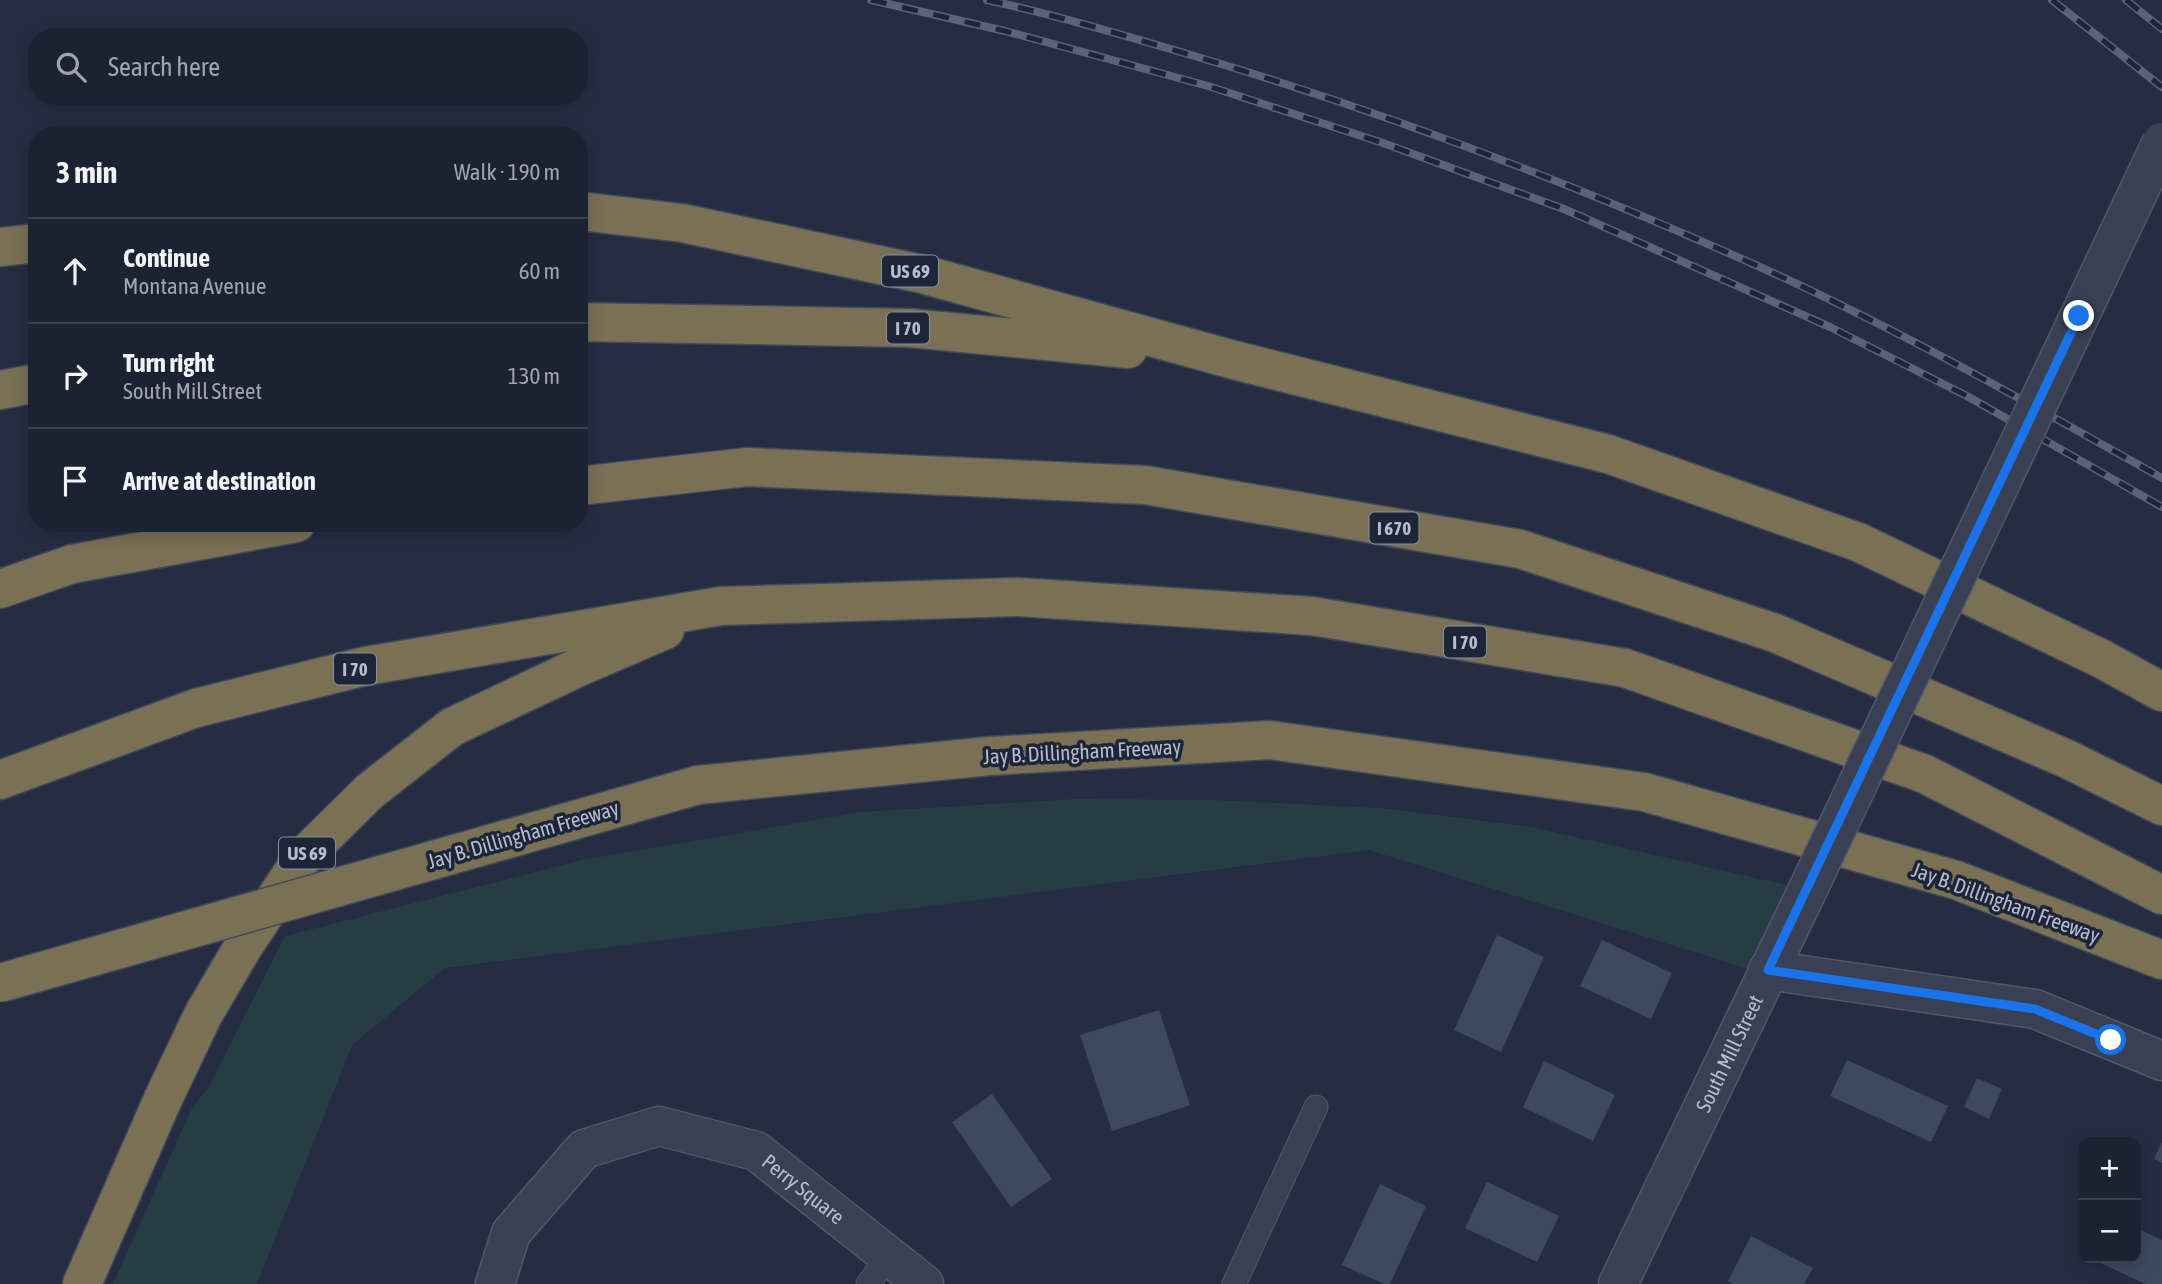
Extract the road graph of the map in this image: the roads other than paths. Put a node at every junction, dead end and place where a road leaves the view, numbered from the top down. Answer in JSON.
{"nodes":[{"id":1,"x":2162,"y":142,"type":"edge"},
{"id":2,"x":588,"y":212,"type":"edge"},
{"id":3,"x":28,"y":244,"type":"edge"},
{"id":4,"x":0,"y":247,"type":"edge"},
{"id":5,"x":588,"y":322,"type":"edge"},
{"id":6,"x":1234,"y":360,"type":"junction"},
{"id":7,"x":28,"y":385,"type":"edge"},
{"id":8,"x":0,"y":390,"type":"edge"},
{"id":9,"x":588,"y":485,"type":"edge"},
{"id":10,"x":247,"y":532,"type":"edge"},
{"id":11,"x":0,"y":589,"type":"edge"},
{"id":12,"x":721,"y":606,"type":"junction"},
{"id":13,"x":2162,"y":692,"type":"edge"},
{"id":14,"x":0,"y":780,"type":"edge"},
{"id":15,"x":2162,"y":806,"type":"edge"},
{"id":16,"x":2162,"y":895,"type":"edge"},
{"id":17,"x":2162,"y":960,"type":"edge"},
{"id":18,"x":1768,"y":970,"type":"junction"},
{"id":19,"x":0,"y":983,"type":"edge"},
{"id":20,"x":2162,"y":1061,"type":"edge"},
{"id":21,"x":1316,"y":1107,"type":"dead end"},
{"id":22,"x":878,"y":1270,"type":"edge"},
{"id":23,"x":82,"y":1284,"type":"edge"},
{"id":24,"x":495,"y":1284,"type":"edge"},
{"id":25,"x":924,"y":1284,"type":"edge"},
{"id":26,"x":1234,"y":1284,"type":"edge"},
{"id":27,"x":1618,"y":1284,"type":"edge"}],
"edges":[{"from":1,"to":18,"type":"street","name":"South Mill Street","bridge":true},
{"from":2,"to":6,"type":"highway","number":"US 69"},
{"from":3,"to":4,"type":"highway"},
{"from":5,"to":6,"type":"highway","number":"I 70"},
{"from":6,"to":13,"type":"highway","number":"I 70"},
{"from":7,"to":8,"type":"highway"},
{"from":9,"to":15,"type":"highway","number":"I 670"},
{"from":10,"to":11,"type":"highway"},
{"from":12,"to":14,"type":"highway","number":"I 70"},
{"from":12,"to":16,"type":"highway","number":"I 70"},
{"from":12,"to":23,"type":"highway","number":"US 69"},
{"from":17,"to":19,"type":"highway","name":"Jay B. Dillingham Freeway","bridge":true},
{"from":18,"to":20,"type":"street"},
{"from":18,"to":27,"type":"street","name":"South Mill Street"},
{"from":21,"to":26,"type":"lane"},
{"from":22,"to":24,"type":"street","name":"Perry Square"},
{"from":22,"to":25,"type":"street","name":"Perry Square"}]}
